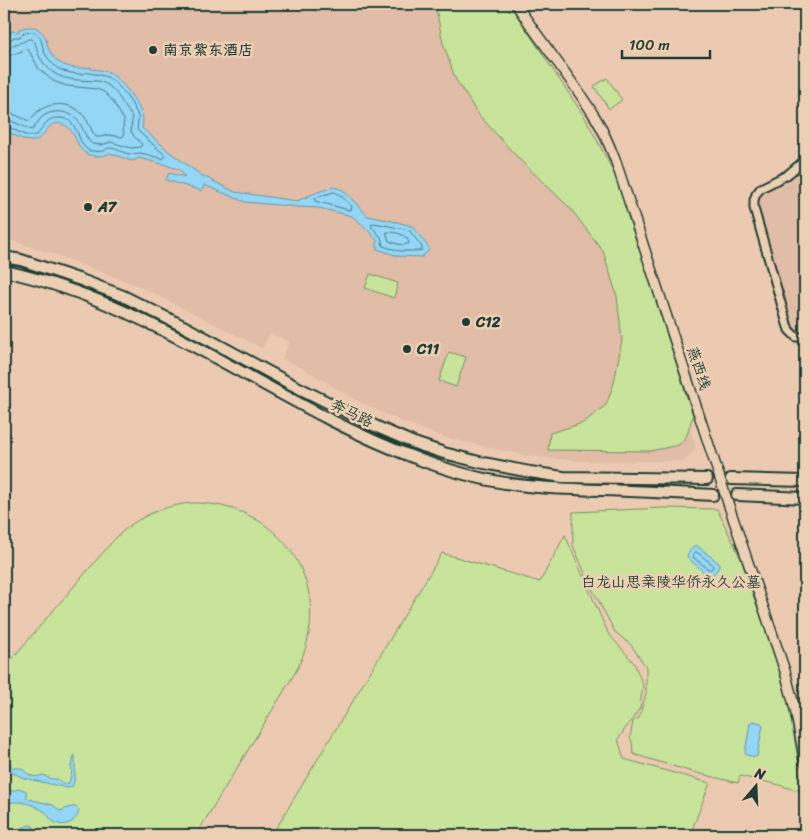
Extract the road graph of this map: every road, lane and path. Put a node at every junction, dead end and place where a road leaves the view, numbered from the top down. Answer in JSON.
{"nodes":[{"id":1,"x":516,"y":4,"type":"edge"},
{"id":2,"x":805,"y":160,"type":"edge"},
{"id":3,"x":4,"y":257,"type":"edge"},
{"id":4,"x":4,"y":271,"type":"edge"},
{"id":5,"x":805,"y":338,"type":"edge"},
{"id":6,"x":731,"y":478,"type":"dead end"},
{"id":7,"x":707,"y":479,"type":"dead end"},
{"id":8,"x":805,"y":481,"type":"edge"},
{"id":9,"x":713,"y":495,"type":"dead end"},
{"id":10,"x":737,"y":496,"type":"dead end"},
{"id":11,"x":805,"y":498,"type":"edge"},
{"id":12,"x":805,"y":762,"type":"edge"}],
"edges":[{"from":1,"to":12,"type":"main road","name":"燕西线"},
{"from":2,"to":5,"type":"street"},
{"from":3,"to":7,"type":"main road","name":"奔马路"},
{"from":4,"to":9,"type":"main road","name":"奔马路"},
{"from":6,"to":8,"type":"main road"},
{"from":10,"to":11,"type":"main road"}]}
